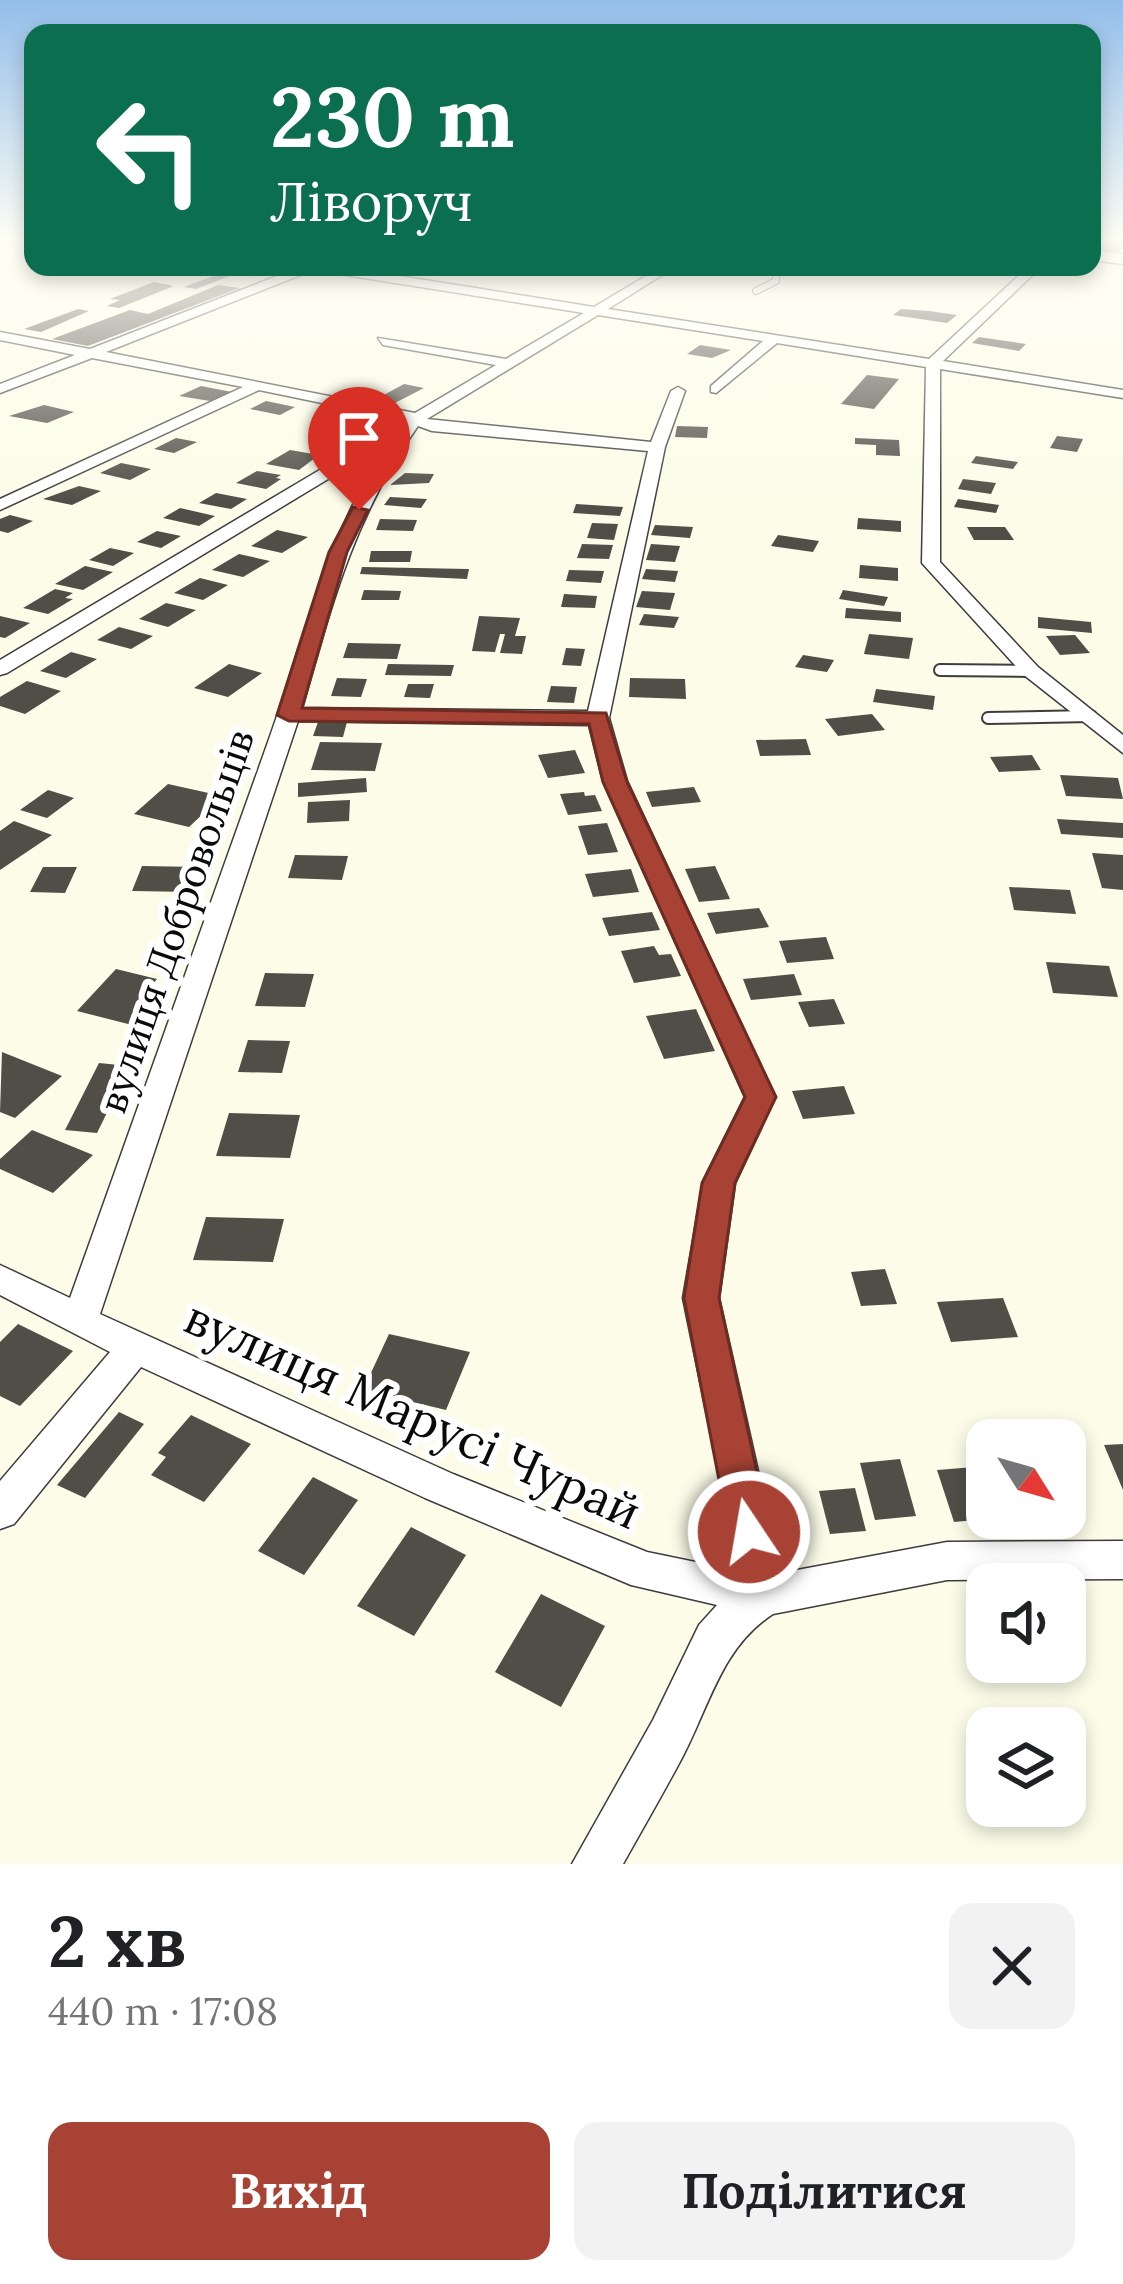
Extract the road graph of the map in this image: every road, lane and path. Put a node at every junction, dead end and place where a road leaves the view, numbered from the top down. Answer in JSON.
{"nodes":[{"id":1,"x":160,"y":327,"type":"edge"},
{"id":2,"x":571,"y":327,"type":"edge"},
{"id":3,"x":702,"y":327,"type":"edge"},
{"id":4,"x":971,"y":327,"type":"edge"},
{"id":5,"x":0,"y":337,"type":"edge"},
{"id":6,"x":775,"y":338,"type":"junction"},
{"id":7,"x":383,"y":341,"type":"dead end"},
{"id":8,"x":92,"y":354,"type":"junction"},
{"id":9,"x":933,"y":363,"type":"junction"},
{"id":10,"x":512,"y":364,"type":"junction"},
{"id":11,"x":256,"y":386,"type":"junction"},
{"id":12,"x":0,"y":389,"type":"edge"},
{"id":13,"x":716,"y":389,"type":"dead end"},
{"id":14,"x":678,"y":391,"type":"dead end"},
{"id":15,"x":1123,"y":394,"type":"edge"},
{"id":16,"x":414,"y":420,"type":"junction"},
{"id":17,"x":657,"y":447,"type":"junction"},
{"id":18,"x":0,"y":506,"type":"edge"},
{"id":19,"x":0,"y":669,"type":"edge"},
{"id":20,"x":940,"y":670,"type":"dead end"},
{"id":21,"x":1031,"y":671,"type":"junction"},
{"id":22,"x":289,"y":715,"type":"junction"},
{"id":23,"x":1090,"y":716,"type":"junction"},
{"id":24,"x":598,"y":718,"type":"junction"},
{"id":25,"x":988,"y":718,"type":"dead end"},
{"id":26,"x":1123,"y":746,"type":"edge"},
{"id":27,"x":0,"y":1279,"type":"edge"},
{"id":28,"x":80,"y":1321,"type":"junction"},
{"id":29,"x":135,"y":1348,"type":"junction"},
{"id":30,"x":0,"y":1511,"type":"edge"},
{"id":31,"x":1123,"y":1560,"type":"edge"},
{"id":32,"x":765,"y":1596,"type":"junction"},
{"id":33,"x":596,"y":1864,"type":"edge"}],
"edges":[{"from":1,"to":8,"type":"street"},
{"from":2,"to":10,"type":"street"},
{"from":3,"to":6,"type":"street"},
{"from":4,"to":9,"type":"street"},
{"from":5,"to":8,"type":"street"},
{"from":6,"to":9,"type":"street"},
{"from":6,"to":13,"type":"street"},
{"from":7,"to":10,"type":"street"},
{"from":8,"to":11,"type":"street"},
{"from":8,"to":12,"type":"street"},
{"from":9,"to":15,"type":"street"},
{"from":9,"to":21,"type":"street"},
{"from":10,"to":16,"type":"street"},
{"from":11,"to":16,"type":"street"},
{"from":11,"to":18,"type":"street"},
{"from":14,"to":17,"type":"street"},
{"from":16,"to":17,"type":"street"},
{"from":16,"to":19,"type":"street"},
{"from":16,"to":22,"type":"street","name":"вулиця Добровольців"},
{"from":17,"to":24,"type":"street"},
{"from":20,"to":21,"type":"lane"},
{"from":21,"to":23,"type":"street"},
{"from":22,"to":24,"type":"street"},
{"from":22,"to":28,"type":"street","name":"вулиця Добровольців"},
{"from":23,"to":25,"type":"lane"},
{"from":23,"to":26,"type":"street"},
{"from":24,"to":32,"type":"street"},
{"from":27,"to":28,"type":"street","name":"вулиця Марусі Чурай"},
{"from":28,"to":29,"type":"street","name":"вулиця Марусі Чурай"},
{"from":29,"to":30,"type":"street"},
{"from":29,"to":32,"type":"street","name":"вулиця Марусі Чурай"},
{"from":31,"to":32,"type":"street"},
{"from":32,"to":33,"type":"street"}]}
